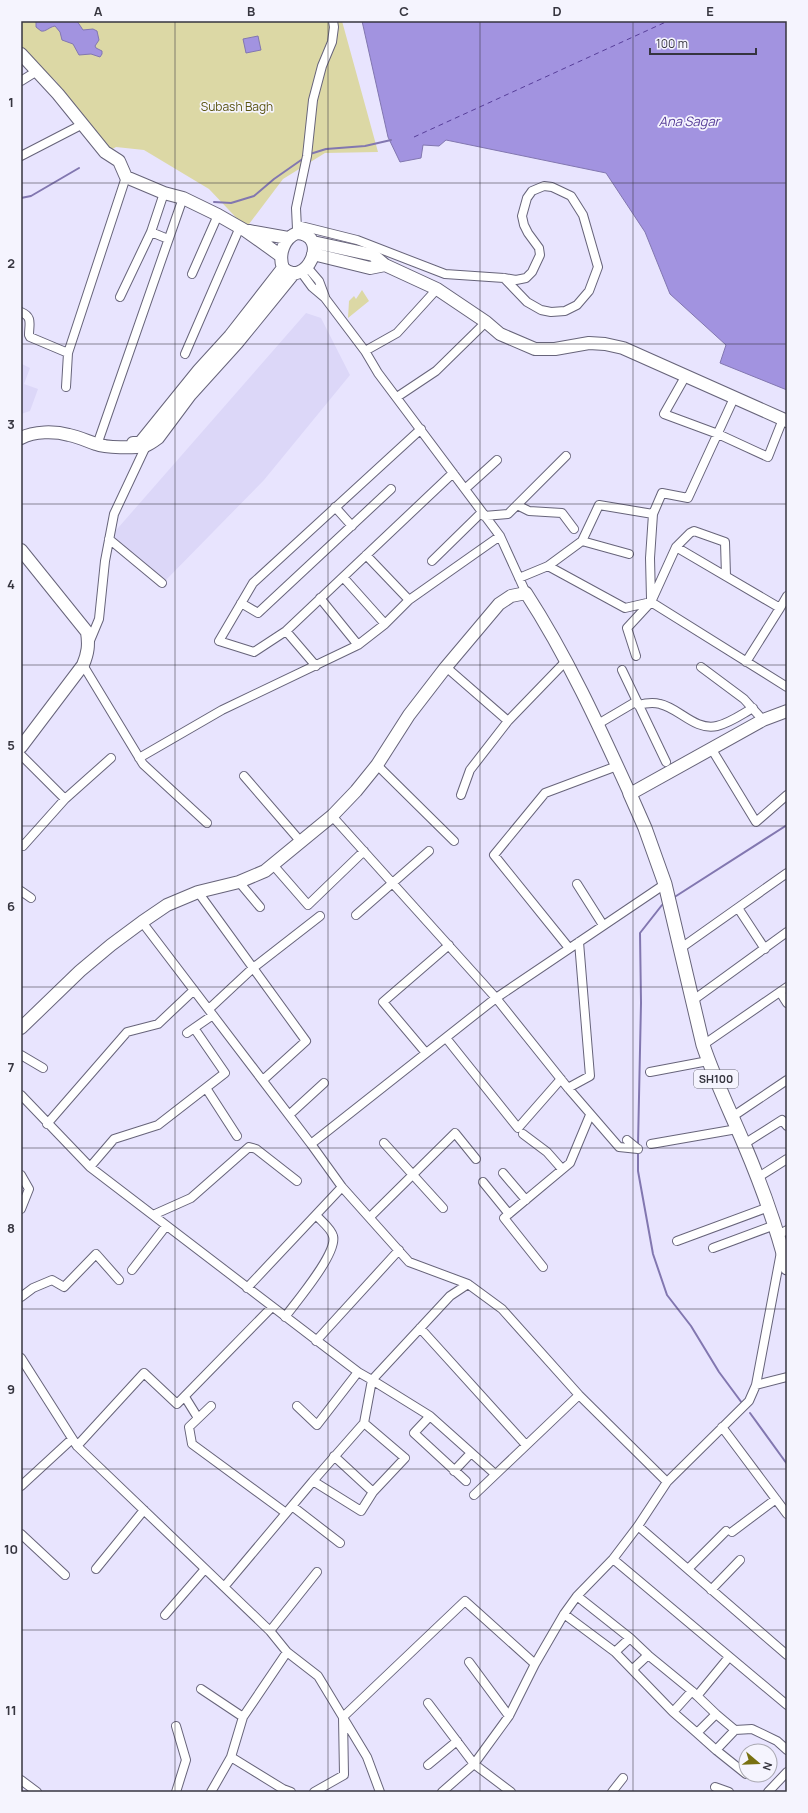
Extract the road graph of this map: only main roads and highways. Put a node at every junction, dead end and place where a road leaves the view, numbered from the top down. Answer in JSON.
{"nodes":[{"id":1,"x":630,"y":794,"type":"road end"},
{"id":2,"x":781,"y":1234,"type":"edge"},
{"id":3,"x":787,"y":1268,"type":"edge"}],
"edges":[{"from":1,"to":2,"type":"main road","number":"SH100"},
{"from":2,"to":3,"type":"main road","number":"SH100"}]}
